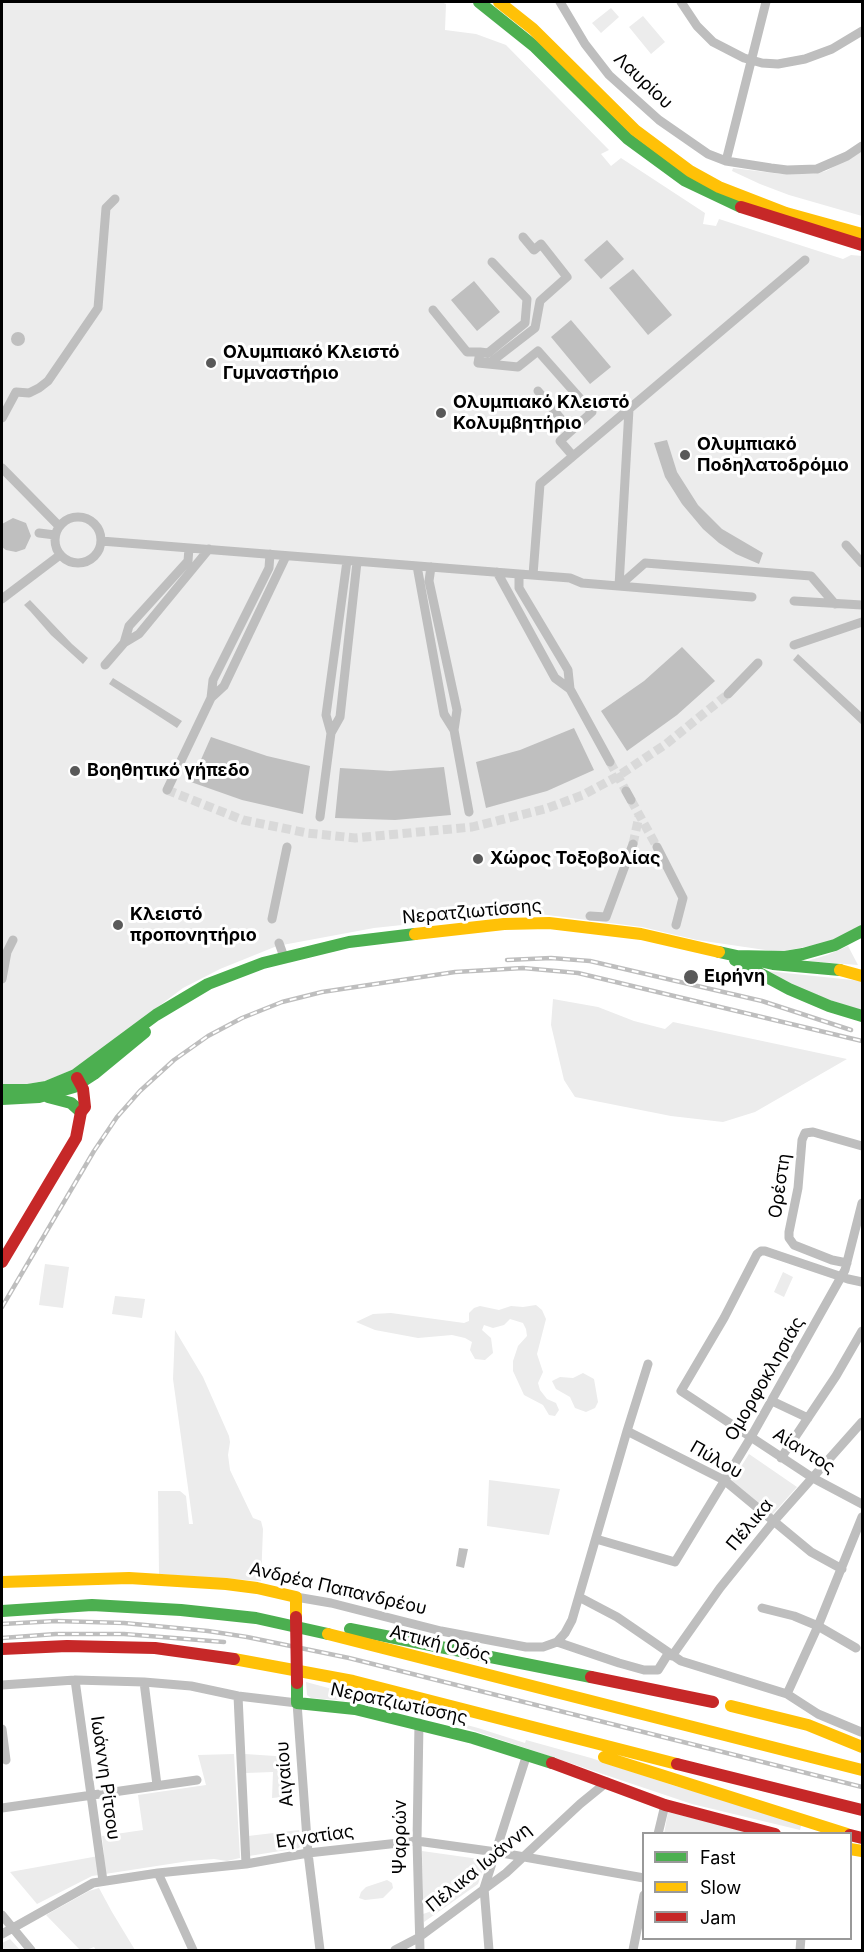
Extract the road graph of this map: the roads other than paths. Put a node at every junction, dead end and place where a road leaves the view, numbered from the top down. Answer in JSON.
{"nodes":[{"id":1,"x":479,"y":2,"type":"edge"},
{"id":2,"x":499,"y":2,"type":"edge"},
{"id":3,"x":560,"y":2,"type":"edge"},
{"id":4,"x":681,"y":2,"type":"edge"},
{"id":5,"x":766,"y":2,"type":"edge"},
{"id":6,"x":862,"y":31,"type":"edge"},
{"id":7,"x":751,"y":60,"type":"junction"},
{"id":8,"x":862,"y":146,"type":"edge"},
{"id":9,"x":726,"y":161,"type":"junction"},
{"id":10,"x":115,"y":199,"type":"dead end"},
{"id":11,"x":862,"y":234,"type":"edge"},
{"id":12,"x":523,"y":237,"type":"dead end"},
{"id":13,"x":862,"y":245,"type":"edge"},
{"id":14,"x":805,"y":260,"type":"dead end"},
{"id":15,"x":492,"y":262,"type":"dead end"},
{"id":16,"x":433,"y":310,"type":"dead end"},
{"id":17,"x":479,"y":357,"type":"junction"},
{"id":18,"x":538,"y":391,"type":"dead end"},
{"id":19,"x":628,"y":410,"type":"junction"},
{"id":20,"x":2,"y":418,"type":"edge"},
{"id":21,"x":571,"y":430,"type":"junction"},
{"id":22,"x":573,"y":456,"type":"junction"},
{"id":23,"x":2,"y":468,"type":"edge"},
{"id":24,"x":57,"y":531,"type":"junction"},
{"id":25,"x":39,"y":533,"type":"dead end"},
{"id":26,"x":101,"y":541,"type":"junction"},
{"id":27,"x":846,"y":545,"type":"dead end"},
{"id":28,"x":189,"y":548,"type":"junction"},
{"id":29,"x":208,"y":549,"type":"junction"},
{"id":30,"x":270,"y":554,"type":"junction"},
{"id":31,"x":60,"y":555,"type":"junction"},
{"id":32,"x":285,"y":556,"type":"junction"},
{"id":33,"x":352,"y":562,"type":"junction"},
{"id":34,"x":862,"y":563,"type":"edge"},
{"id":35,"x":417,"y":566,"type":"junction"},
{"id":36,"x":431,"y":567,"type":"junction"},
{"id":37,"x":497,"y":572,"type":"junction"},
{"id":38,"x":519,"y":574,"type":"junction"},
{"id":39,"x":533,"y":575,"type":"junction"},
{"id":40,"x":619,"y":586,"type":"junction"},
{"id":41,"x":752,"y":597,"type":"dead end"},
{"id":42,"x":2,"y":599,"type":"edge"},
{"id":43,"x":794,"y":601,"type":"dead end"},
{"id":44,"x":835,"y":604,"type":"junction"},
{"id":45,"x":862,"y":605,"type":"edge"},
{"id":46,"x":862,"y":622,"type":"edge"},
{"id":47,"x":124,"y":643,"type":"junction"},
{"id":48,"x":794,"y":645,"type":"dead end"},
{"id":49,"x":758,"y":663,"type":"dead end"},
{"id":50,"x":105,"y":665,"type":"dead end"},
{"id":51,"x":570,"y":690,"type":"junction"},
{"id":52,"x":728,"y":694,"type":"tunnel mouth"},
{"id":53,"x":211,"y":698,"type":"junction"},
{"id":54,"x":454,"y":730,"type":"junction"},
{"id":55,"x":610,"y":762,"type":"tunnel mouth"},
{"id":56,"x":167,"y":790,"type":"dead end"},
{"id":57,"x":469,"y":812,"type":"dead end"},
{"id":58,"x":320,"y":817,"type":"dead end"},
{"id":59,"x":633,"y":844,"type":"tunnel mouth"},
{"id":60,"x":287,"y":847,"type":"dead end"},
{"id":61,"x":657,"y":847,"type":"tunnel mouth"},
{"id":62,"x":590,"y":916,"type":"dead end"},
{"id":63,"x":272,"y":919,"type":"dead end"},
{"id":64,"x":676,"y":925,"type":"dead end"},
{"id":65,"x":862,"y":931,"type":"edge"},
{"id":66,"x":13,"y":940,"type":"dead end"},
{"id":67,"x":279,"y":943,"type":"dead end"},
{"id":68,"x":730,"y":954,"type":"junction"},
{"id":69,"x":284,"y":957,"type":"junction"},
{"id":70,"x":840,"y":970,"type":"junction"},
{"id":71,"x":862,"y":970,"type":"edge"},
{"id":72,"x":862,"y":976,"type":"edge"},
{"id":73,"x":2,"y":979,"type":"edge"},
{"id":74,"x":862,"y":1016,"type":"edge"},
{"id":75,"x":77,"y":1082,"type":"junction"},
{"id":76,"x":2,"y":1090,"type":"edge"},
{"id":77,"x":39,"y":1097,"type":"junction"},
{"id":78,"x":2,"y":1099,"type":"edge"},
{"id":79,"x":71,"y":1103,"type":"junction"},
{"id":80,"x":81,"y":1112,"type":"junction"},
{"id":81,"x":862,"y":1146,"type":"edge"},
{"id":82,"x":862,"y":1203,"type":"edge"},
{"id":83,"x":2,"y":1262,"type":"edge"},
{"id":84,"x":847,"y":1263,"type":"junction"},
{"id":85,"x":840,"y":1277,"type":"junction"},
{"id":86,"x":862,"y":1282,"type":"edge"},
{"id":87,"x":862,"y":1331,"type":"edge"},
{"id":88,"x":648,"y":1364,"type":"dead end"},
{"id":89,"x":772,"y":1401,"type":"junction"},
{"id":90,"x":808,"y":1418,"type":"junction"},
{"id":91,"x":862,"y":1422,"type":"edge"},
{"id":92,"x":627,"y":1431,"type":"junction"},
{"id":93,"x":752,"y":1437,"type":"junction"},
{"id":94,"x":781,"y":1458,"type":"junction"},
{"id":95,"x":813,"y":1478,"type":"junction"},
{"id":96,"x":724,"y":1480,"type":"junction"},
{"id":97,"x":862,"y":1504,"type":"edge"},
{"id":98,"x":862,"y":1517,"type":"edge"},
{"id":99,"x":774,"y":1521,"type":"junction"},
{"id":100,"x":596,"y":1539,"type":"junction"},
{"id":101,"x":842,"y":1569,"type":"junction"},
{"id":102,"x":2,"y":1582,"type":"edge"},
{"id":103,"x":296,"y":1596,"type":"junction"},
{"id":104,"x":579,"y":1597,"type":"junction"},
{"id":105,"x":762,"y":1608,"type":"dead end"},
{"id":106,"x":2,"y":1611,"type":"edge"},
{"id":107,"x":296,"y":1622,"type":"junction"},
{"id":108,"x":818,"y":1626,"type":"junction"},
{"id":109,"x":557,"y":1642,"type":"junction"},
{"id":110,"x":856,"y":1648,"type":"dead end"},
{"id":111,"x":2,"y":1649,"type":"edge"},
{"id":112,"x":670,"y":1655,"type":"junction"},
{"id":113,"x":75,"y":1680,"type":"junction"},
{"id":114,"x":144,"y":1682,"type":"junction"},
{"id":115,"x":2,"y":1685,"type":"edge"},
{"id":116,"x":786,"y":1694,"type":"junction"},
{"id":117,"x":238,"y":1696,"type":"junction"},
{"id":118,"x":297,"y":1702,"type":"junction"},
{"id":119,"x":713,"y":1702,"type":"dead end"},
{"id":120,"x":731,"y":1706,"type":"dead end"},
{"id":121,"x":419,"y":1723,"type":"junction"},
{"id":122,"x":526,"y":1727,"type":"junction"},
{"id":123,"x":2,"y":1730,"type":"edge"},
{"id":124,"x":861,"y":1732,"type":"edge"},
{"id":125,"x":862,"y":1747,"type":"edge"},
{"id":126,"x":527,"y":1754,"type":"junction"},
{"id":127,"x":6,"y":1760,"type":"dead end"},
{"id":128,"x":862,"y":1770,"type":"edge"},
{"id":129,"x":197,"y":1780,"type":"dead end"},
{"id":130,"x":606,"y":1782,"type":"junction"},
{"id":131,"x":157,"y":1785,"type":"junction"},
{"id":132,"x":90,"y":1796,"type":"junction"},
{"id":133,"x":665,"y":1805,"type":"junction"},
{"id":134,"x":2,"y":1808,"type":"edge"},
{"id":135,"x":862,"y":1810,"type":"edge"},
{"id":136,"x":658,"y":1832,"type":"edge"},
{"id":137,"x":771,"y":1832,"type":"edge"},
{"id":138,"x":843,"y":1832,"type":"edge"},
{"id":139,"x":417,"y":1841,"type":"junction"},
{"id":140,"x":496,"y":1852,"type":"junction"},
{"id":141,"x":308,"y":1853,"type":"junction"},
{"id":142,"x":525,"y":1858,"type":"junction"},
{"id":143,"x":246,"y":1863,"type":"junction"},
{"id":144,"x":158,"y":1873,"type":"junction"},
{"id":145,"x":642,"y":1878,"type":"edge"},
{"id":146,"x":103,"y":1881,"type":"junction"},
{"id":147,"x":484,"y":1888,"type":"junction"},
{"id":148,"x":642,"y":1901,"type":"edge"},
{"id":149,"x":2,"y":1915,"type":"edge"},
{"id":150,"x":12,"y":1928,"type":"junction"},
{"id":151,"x":2,"y":1934,"type":"edge"},
{"id":152,"x":418,"y":1938,"type":"junction"},
{"id":153,"x":31,"y":1950,"type":"edge"},
{"id":154,"x":193,"y":1950,"type":"edge"},
{"id":155,"x":320,"y":1950,"type":"edge"},
{"id":156,"x":395,"y":1950,"type":"edge"},
{"id":157,"x":420,"y":1950,"type":"edge"},
{"id":158,"x":489,"y":1950,"type":"edge"},
{"id":159,"x":633,"y":1950,"type":"edge"}],
"edges":[{"from":1,"to":13,"type":"main road"},
{"from":2,"to":11,"type":"main road"},
{"from":3,"to":9,"type":"street","name":"Λαυρίου"},
{"from":4,"to":7,"type":"street"},
{"from":5,"to":7,"type":"street"},
{"from":6,"to":7,"type":"street"},
{"from":7,"to":9,"type":"street"},
{"from":8,"to":9,"type":"street","name":"Λαυρίου"},
{"from":10,"to":20,"type":"street"},
{"from":12,"to":17,"type":"street"},
{"from":14,"to":19,"type":"street"},
{"from":15,"to":17,"type":"street"},
{"from":16,"to":17,"type":"street"},
{"from":17,"to":21,"type":"street"},
{"from":18,"to":21,"type":"street"},
{"from":19,"to":22,"type":"street"},
{"from":19,"to":40,"type":"street"},
{"from":21,"to":22,"type":"street"},
{"from":22,"to":39,"type":"street"},
{"from":23,"to":24,"type":"street"},
{"from":24,"to":25,"type":"street"},
{"from":24,"to":26,"type":"street"},
{"from":24,"to":31,"type":"street"},
{"from":26,"to":28,"type":"street"},
{"from":26,"to":31,"type":"street"},
{"from":27,"to":34,"type":"street"},
{"from":28,"to":29,"type":"street"},
{"from":28,"to":47,"type":"street"},
{"from":29,"to":30,"type":"street"},
{"from":29,"to":47,"type":"street"},
{"from":30,"to":32,"type":"street"},
{"from":30,"to":53,"type":"street"},
{"from":31,"to":42,"type":"street"},
{"from":32,"to":33,"type":"street"},
{"from":32,"to":53,"type":"street"},
{"from":33,"to":35,"type":"street"},
{"from":33,"to":58,"type":"street"},
{"from":35,"to":36,"type":"street"},
{"from":35,"to":54,"type":"street"},
{"from":36,"to":37,"type":"street"},
{"from":36,"to":54,"type":"street"},
{"from":37,"to":38,"type":"street"},
{"from":37,"to":51,"type":"street"},
{"from":38,"to":39,"type":"street"},
{"from":38,"to":51,"type":"street"},
{"from":39,"to":40,"type":"street"},
{"from":40,"to":41,"type":"street"},
{"from":40,"to":44,"type":"street"},
{"from":43,"to":44,"type":"street"},
{"from":44,"to":45,"type":"street"},
{"from":46,"to":48,"type":"street"},
{"from":47,"to":50,"type":"street"},
{"from":49,"to":52,"type":"street"},
{"from":51,"to":55,"type":"street"},
{"from":53,"to":56,"type":"street"},
{"from":54,"to":57,"type":"street"},
{"from":59,"to":62,"type":"street"},
{"from":60,"to":63,"type":"street"},
{"from":61,"to":64,"type":"street"},
{"from":65,"to":68,"type":"main road"},
{"from":66,"to":73,"type":"street"},
{"from":67,"to":69,"type":"street"},
{"from":68,"to":69,"type":"main road","name":"Νερατζιωτίσσης"},
{"from":68,"to":70,"type":"main road","name":"Νερατζιωτίσσης"},
{"from":68,"to":74,"type":"main road","name":"Νερατζιωτίσσης"},
{"from":69,"to":75,"type":"main road","name":"Νερατζιωτίσσης"},
{"from":70,"to":71,"type":"main road"},
{"from":70,"to":72,"type":"main road"},
{"from":75,"to":76,"type":"main road"},
{"from":75,"to":77,"type":"main road","name":"Νερατζιωτίσσης"},
{"from":75,"to":79,"type":"main road"},
{"from":75,"to":80,"type":"main road"},
{"from":77,"to":78,"type":"main road","name":"Νερατζιωτίσσης"},
{"from":77,"to":79,"type":"main road"},
{"from":79,"to":80,"type":"main road"},
{"from":80,"to":83,"type":"main road"},
{"from":81,"to":84,"type":"street","name":"Ορέστη"},
{"from":82,"to":84,"type":"street","name":"Ομορφοκλησιάς"},
{"from":84,"to":85,"type":"street","name":"Ομορφοκλησιάς"},
{"from":85,"to":86,"type":"street"},
{"from":85,"to":89,"type":"street","name":"Ομορφοκλησιάς"},
{"from":85,"to":93,"type":"street","name":"Αίαντος"},
{"from":87,"to":90,"type":"street"},
{"from":88,"to":92,"type":"street"},
{"from":89,"to":90,"type":"street"},
{"from":89,"to":93,"type":"street","name":"Ομορφοκλησιάς"},
{"from":90,"to":94,"type":"street"},
{"from":91,"to":95,"type":"street","name":"Πέλικα"},
{"from":92,"to":96,"type":"street","name":"Πύλου"},
{"from":92,"to":100,"type":"street"},
{"from":93,"to":94,"type":"street","name":"Αίαντος"},
{"from":93,"to":96,"type":"street","name":"Ομορφοκλησιάς"},
{"from":94,"to":95,"type":"street","name":"Αίαντος"},
{"from":95,"to":97,"type":"street","name":"Αίαντος"},
{"from":95,"to":99,"type":"street","name":"Πέλικα"},
{"from":96,"to":99,"type":"street","name":"Πύλου"},
{"from":96,"to":100,"type":"street","name":"Ομορφοκλησιάς"},
{"from":98,"to":101,"type":"street"},
{"from":99,"to":101,"type":"street","name":"Πύλου"},
{"from":99,"to":112,"type":"street","name":"Πέλικα"},
{"from":100,"to":104,"type":"street"},
{"from":101,"to":108,"type":"street"},
{"from":102,"to":103,"type":"main road","name":"Ανδρέα Παπανδρέου"},
{"from":103,"to":107,"type":"main road"},
{"from":103,"to":109,"type":"street","name":"Ανδρέα Παπανδρέου"},
{"from":104,"to":109,"type":"street"},
{"from":104,"to":112,"type":"street"},
{"from":105,"to":108,"type":"street"},
{"from":106,"to":107,"type":"main road","name":"Αττική Οδός"},
{"from":107,"to":118,"type":"main road","bridge":true},
{"from":107,"to":119,"type":"main road"},
{"from":107,"to":128,"type":"main road","name":"Αττική Οδός"},
{"from":108,"to":110,"type":"street"},
{"from":108,"to":116,"type":"street"},
{"from":109,"to":112,"type":"street","name":"Πέλικα"},
{"from":111,"to":122,"type":"main road"},
{"from":112,"to":116,"type":"street"},
{"from":113,"to":114,"type":"street","name":"Νερατζιωτίσσης"},
{"from":113,"to":115,"type":"street","name":"Νερατζιωτίσσης"},
{"from":113,"to":132,"type":"street","name":"Ιωάννη Ρίτσου"},
{"from":114,"to":117,"type":"street","name":"Νερατζιωτίσσης"},
{"from":114,"to":131,"type":"street"},
{"from":116,"to":124,"type":"street"},
{"from":117,"to":118,"type":"street","name":"Νερατζιωτίσσης"},
{"from":117,"to":143,"type":"street"},
{"from":118,"to":121,"type":"main road","name":"Νερατζιωτίσσης"},
{"from":118,"to":141,"type":"street","name":"Αιγαίου"},
{"from":120,"to":125,"type":"main road"},
{"from":121,"to":126,"type":"main road","name":"Νερατζιωτίσσης"},
{"from":121,"to":139,"type":"street","name":"Ψαρρών"},
{"from":122,"to":135,"type":"main road"},
{"from":122,"to":138,"type":"main road"},
{"from":123,"to":127,"type":"street"},
{"from":126,"to":130,"type":"main road","name":"Νερατζιωτίσσης"},
{"from":126,"to":140,"type":"street"},
{"from":129,"to":131,"type":"street"},
{"from":130,"to":133,"type":"main road","name":"Νερατζιωτίσσης"},
{"from":130,"to":142,"type":"street","name":"Πέλικα Ιωάννη"},
{"from":131,"to":132,"type":"street"},
{"from":132,"to":134,"type":"street"},
{"from":132,"to":146,"type":"street","name":"Ιωάννη Ρίτσου"},
{"from":133,"to":136,"type":"street"},
{"from":133,"to":137,"type":"main road","name":"Νερατζιωτίσσης"},
{"from":139,"to":140,"type":"street","name":"Εγνατίας"},
{"from":139,"to":141,"type":"street","name":"Εγνατίας"},
{"from":139,"to":152,"type":"street","name":"Ψαρρών"},
{"from":140,"to":142,"type":"street","name":"Εγνατίας"},
{"from":140,"to":147,"type":"street"},
{"from":141,"to":143,"type":"street","name":"Εγνατίας"},
{"from":141,"to":155,"type":"street","name":"Αιγαίου"},
{"from":142,"to":145,"type":"street","name":"Εγνατίας"},
{"from":142,"to":147,"type":"street","name":"Πέλικα Ιωάννη"},
{"from":143,"to":144,"type":"street","name":"Εγνατίας"},
{"from":144,"to":146,"type":"street","name":"Εγνατίας"},
{"from":144,"to":154,"type":"street"},
{"from":146,"to":150,"type":"street","name":"Εγνατίας"},
{"from":147,"to":152,"type":"street","name":"Πέλικα Ιωάννη"},
{"from":147,"to":158,"type":"street"},
{"from":148,"to":159,"type":"street"},
{"from":149,"to":150,"type":"street"},
{"from":150,"to":151,"type":"street","name":"Εγνατίας"},
{"from":150,"to":153,"type":"street"},
{"from":152,"to":156,"type":"street","name":"Πέλικα Ιωάννη"},
{"from":152,"to":157,"type":"street","name":"Ψαρρών"}]}
